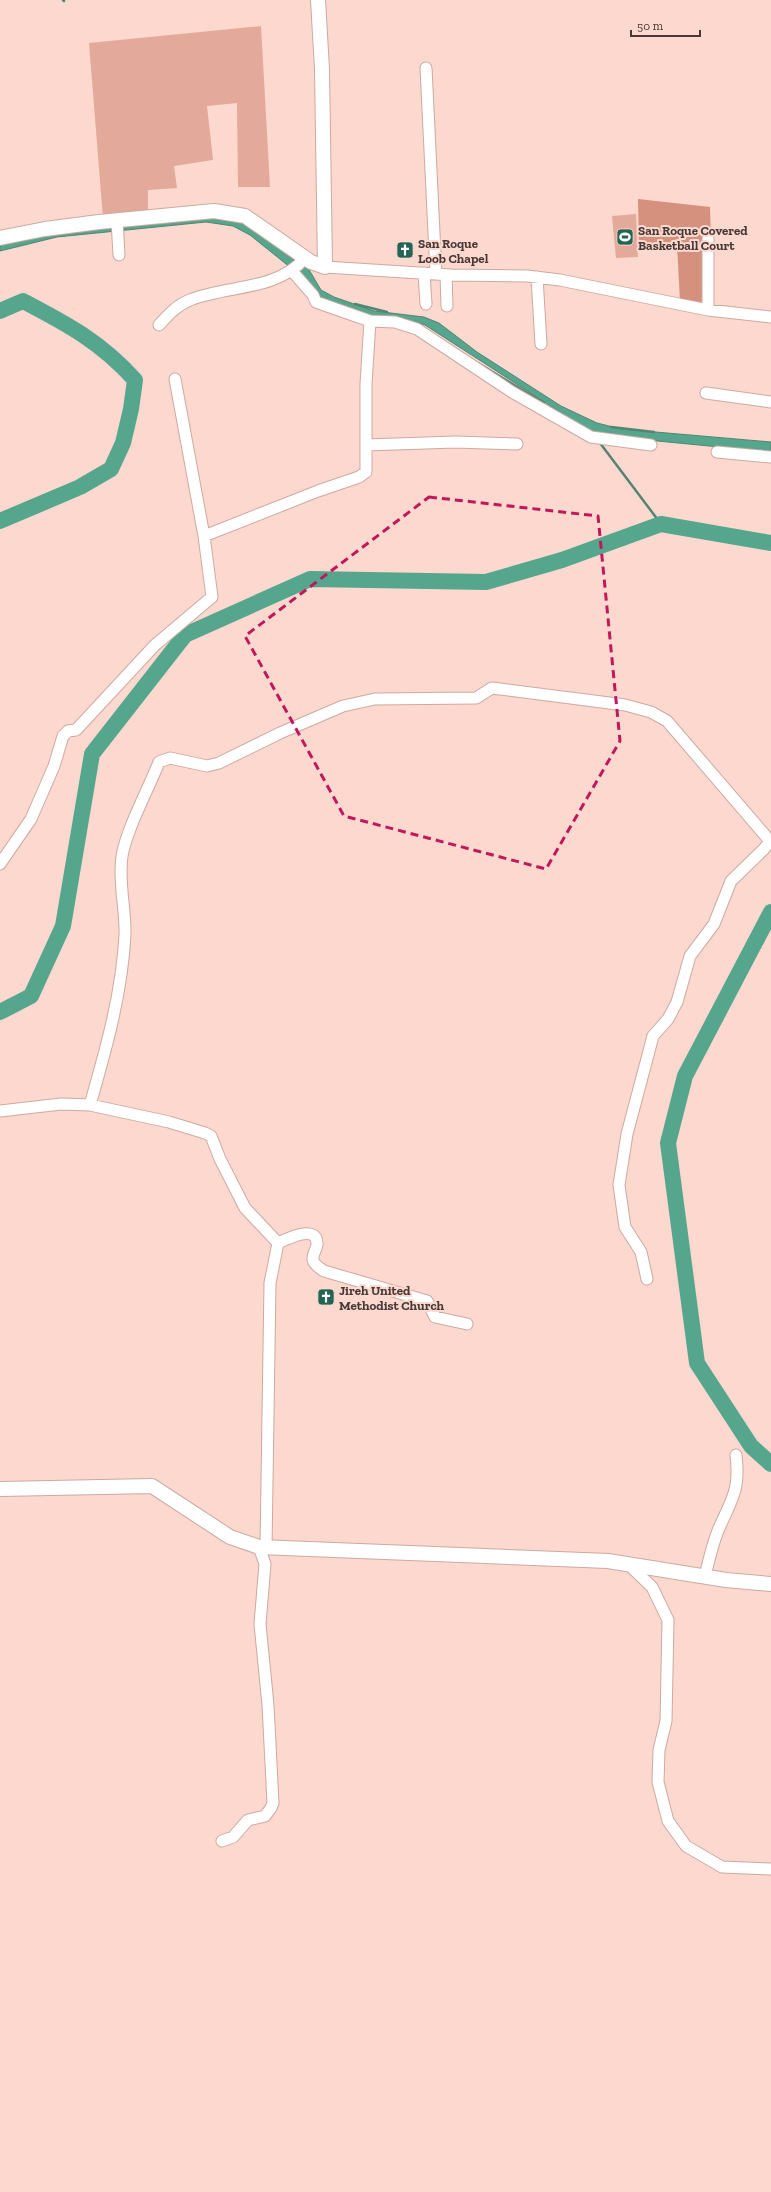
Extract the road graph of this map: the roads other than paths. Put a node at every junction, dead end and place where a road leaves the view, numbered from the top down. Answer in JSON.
{"nodes":[{"id":1,"x":318,"y":0,"type":"edge"},
{"id":2,"x":426,"y":68,"type":"dead end"},
{"id":3,"x":118,"y":225,"type":"junction"},
{"id":4,"x":0,"y":238,"type":"edge"},
{"id":5,"x":708,"y":239,"type":"dead end"},
{"id":6,"x":119,"y":255,"type":"dead end"},
{"id":7,"x":303,"y":260,"type":"junction"},
{"id":8,"x":325,"y":267,"type":"junction"},
{"id":9,"x":292,"y":271,"type":"junction"},
{"id":10,"x":424,"y":273,"type":"junction"},
{"id":11,"x":441,"y":274,"type":"junction"},
{"id":12,"x":537,"y":277,"type":"junction"},
{"id":13,"x":426,"y":304,"type":"dead end"},
{"id":14,"x":447,"y":306,"type":"dead end"},
{"id":15,"x":708,"y":310,"type":"junction"},
{"id":16,"x":771,"y":317,"type":"edge"},
{"id":17,"x":370,"y":321,"type":"junction"},
{"id":18,"x":159,"y":325,"type":"dead end"},
{"id":19,"x":541,"y":344,"type":"dead end"},
{"id":20,"x":175,"y":379,"type":"dead end"},
{"id":21,"x":706,"y":393,"type":"dead end"},
{"id":22,"x":771,"y":402,"type":"edge"},
{"id":23,"x":517,"y":444,"type":"dead end"},
{"id":24,"x":366,"y":445,"type":"junction"},
{"id":25,"x":652,"y":445,"type":"dead end"},
{"id":26,"x":717,"y":452,"type":"dead end"},
{"id":27,"x":771,"y":457,"type":"edge"},
{"id":28,"x":204,"y":536,"type":"junction"},
{"id":29,"x":0,"y":864,"type":"edge"},
{"id":30,"x":90,"y":1105,"type":"junction"},
{"id":31,"x":0,"y":1111,"type":"edge"},
{"id":32,"x":278,"y":1243,"type":"junction"},
{"id":33,"x":647,"y":1279,"type":"dead end"},
{"id":34,"x":467,"y":1324,"type":"dead end"},
{"id":35,"x":736,"y":1455,"type":"dead end"},
{"id":36,"x":0,"y":1490,"type":"edge"},
{"id":37,"x":263,"y":1547,"type":"junction"},
{"id":38,"x":628,"y":1564,"type":"junction"},
{"id":39,"x":705,"y":1576,"type":"junction"},
{"id":40,"x":771,"y":1584,"type":"edge"},
{"id":41,"x":222,"y":1841,"type":"dead end"},
{"id":42,"x":771,"y":1869,"type":"edge"}],
"edges":[{"from":1,"to":8,"type":"street"},
{"from":2,"to":11,"type":"street"},
{"from":3,"to":4,"type":"street"},
{"from":3,"to":6,"type":"street"},
{"from":3,"to":7,"type":"street"},
{"from":5,"to":15,"type":"street"},
{"from":7,"to":8,"type":"street"},
{"from":7,"to":9,"type":"street"},
{"from":8,"to":10,"type":"street"},
{"from":9,"to":17,"type":"street"},
{"from":9,"to":18,"type":"street"},
{"from":10,"to":11,"type":"street"},
{"from":10,"to":13,"type":"street"},
{"from":11,"to":12,"type":"street"},
{"from":11,"to":14,"type":"street"},
{"from":12,"to":15,"type":"street"},
{"from":12,"to":19,"type":"street"},
{"from":15,"to":16,"type":"street"},
{"from":17,"to":24,"type":"street"},
{"from":17,"to":25,"type":"street"},
{"from":20,"to":28,"type":"street"},
{"from":21,"to":22,"type":"street"},
{"from":23,"to":24,"type":"street"},
{"from":24,"to":28,"type":"street"},
{"from":26,"to":27,"type":"street"},
{"from":28,"to":29,"type":"street"},
{"from":30,"to":31,"type":"street"},
{"from":30,"to":32,"type":"street"},
{"from":30,"to":33,"type":"street"},
{"from":32,"to":34,"type":"street"},
{"from":32,"to":37,"type":"street"},
{"from":35,"to":39,"type":"street"},
{"from":36,"to":37,"type":"street"},
{"from":37,"to":38,"type":"street"},
{"from":37,"to":41,"type":"street"},
{"from":38,"to":39,"type":"street"},
{"from":38,"to":42,"type":"street"},
{"from":39,"to":40,"type":"street"}]}
